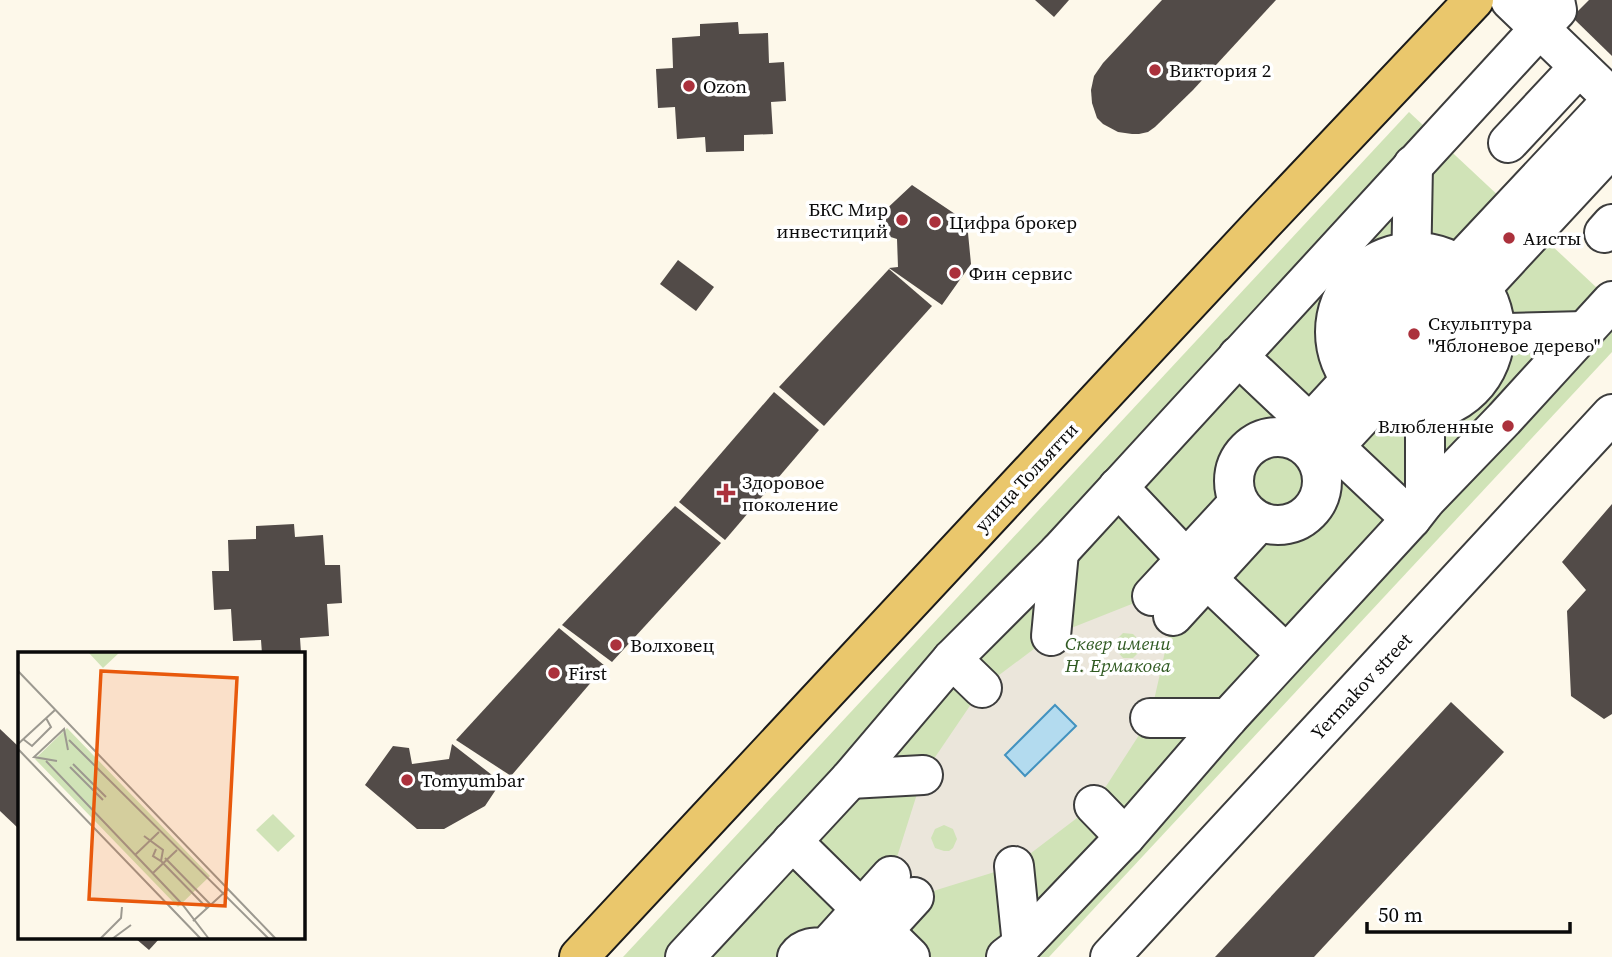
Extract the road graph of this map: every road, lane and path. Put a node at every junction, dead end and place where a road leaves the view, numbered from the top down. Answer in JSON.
{"nodes":[{"id":1,"x":1475,"y":0,"type":"edge"},
{"id":2,"x":1510,"y":0,"type":"edge"},
{"id":3,"x":1548,"y":14,"type":"edge"},
{"id":4,"x":1579,"y":67,"type":"junction"},
{"id":5,"x":1612,"y":99,"type":"edge"},
{"id":6,"x":1508,"y":144,"type":"dead end"},
{"id":7,"x":1612,"y":147,"type":"edge"},
{"id":8,"x":1413,"y":165,"type":"junction"},
{"id":9,"x":1612,"y":302,"type":"edge"},
{"id":10,"x":1413,"y":328,"type":"junction"},
{"id":11,"x":1585,"y":331,"type":"junction"},
{"id":12,"x":1250,"y":344,"type":"junction"},
{"id":13,"x":1612,"y":414,"type":"edge"},
{"id":14,"x":1504,"y":419,"type":"junction"},
{"id":15,"x":1315,"y":443,"type":"junction"},
{"id":16,"x":1118,"y":487,"type":"junction"},
{"id":17,"x":1418,"y":510,"type":"junction"},
{"id":18,"x":1248,"y":512,"type":"junction"},
{"id":19,"x":1059,"y":552,"type":"junction"},
{"id":20,"x":1197,"y":568,"type":"junction"},
{"id":21,"x":1162,"y":606,"type":"dead end"},
{"id":22,"x":1051,"y":636,"type":"dead end"},
{"id":23,"x":1286,"y":654,"type":"junction"},
{"id":24,"x":952,"y":659,"type":"junction"},
{"id":25,"x":982,"y":688,"type":"dead end"},
{"id":26,"x":1150,"y":718,"type":"dead end"},
{"id":27,"x":1228,"y":718,"type":"junction"},
{"id":28,"x":923,"y":775,"type":"dead end"},
{"id":29,"x":849,"y":779,"type":"junction"},
{"id":30,"x":1094,"y":805,"type":"dead end"},
{"id":31,"x":1125,"y":837,"type":"junction"},
{"id":32,"x":792,"y":841,"type":"junction"},
{"id":33,"x":1014,"y":866,"type":"dead end"},
{"id":34,"x":902,"y":887,"type":"dead end"},
{"id":35,"x":845,"y":943,"type":"edge"},
{"id":36,"x":1014,"y":951,"type":"edge"},
{"id":37,"x":689,"y":956,"type":"edge"},
{"id":38,"x":579,"y":957,"type":"edge"},
{"id":39,"x":910,"y":957,"type":"edge"},
{"id":40,"x":1110,"y":957,"type":"edge"}],
"edges":[{"from":1,"to":38,"type":"main road","name":"улица Тольятти"},
{"from":2,"to":3,"type":"street"},
{"from":3,"to":4,"type":"street"},
{"from":3,"to":8,"type":"street"},
{"from":4,"to":5,"type":"street"},
{"from":4,"to":6,"type":"street"},
{"from":5,"to":10,"type":"street"},
{"from":7,"to":10,"type":"street"},
{"from":8,"to":10,"type":"street"},
{"from":8,"to":10,"type":"street"},
{"from":9,"to":11,"type":"street"},
{"from":10,"to":11,"type":"street"},
{"from":10,"to":12,"type":"street"},
{"from":10,"to":12,"type":"street"},
{"from":10,"to":14,"type":"street"},
{"from":10,"to":15,"type":"street"},
{"from":10,"to":17,"type":"street"},
{"from":11,"to":14,"type":"street"},
{"from":12,"to":15,"type":"street"},
{"from":12,"to":16,"type":"street"},
{"from":13,"to":40,"type":"street","name":"Yermakov street"},
{"from":14,"to":17,"type":"street"},
{"from":15,"to":17,"type":"street"},
{"from":15,"to":18,"type":"street"},
{"from":15,"to":18,"type":"street"},
{"from":16,"to":19,"type":"street"},
{"from":16,"to":20,"type":"street"},
{"from":17,"to":23,"type":"street"},
{"from":18,"to":20,"type":"street"},
{"from":19,"to":22,"type":"street"},
{"from":19,"to":24,"type":"street"},
{"from":20,"to":21,"type":"street"},
{"from":20,"to":23,"type":"street"},
{"from":23,"to":27,"type":"street"},
{"from":24,"to":25,"type":"street"},
{"from":24,"to":29,"type":"street"},
{"from":26,"to":27,"type":"street"},
{"from":27,"to":31,"type":"street"},
{"from":28,"to":29,"type":"street"},
{"from":29,"to":32,"type":"street"},
{"from":30,"to":31,"type":"street"},
{"from":31,"to":36,"type":"street"},
{"from":32,"to":35,"type":"street"},
{"from":32,"to":37,"type":"street"},
{"from":33,"to":36,"type":"street"},
{"from":34,"to":35,"type":"street"},
{"from":35,"to":39,"type":"street"}]}
